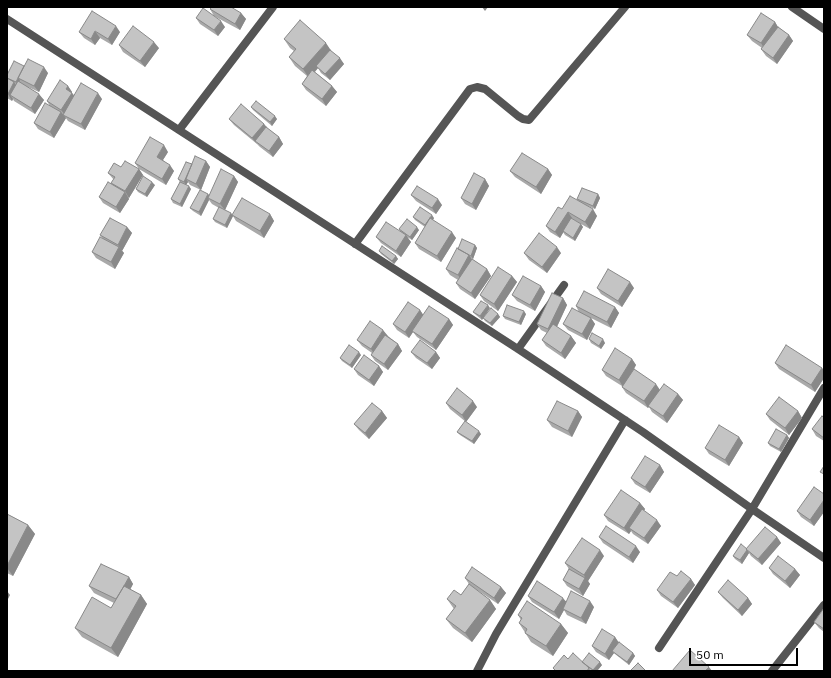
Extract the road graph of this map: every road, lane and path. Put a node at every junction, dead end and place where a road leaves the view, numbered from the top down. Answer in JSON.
{"nodes":[{"id":1,"x":273,"y":7,"type":"edge"},
{"id":2,"x":624,"y":7,"type":"edge"},
{"id":3,"x":792,"y":7,"type":"edge"},
{"id":4,"x":7,"y":19,"type":"edge"},
{"id":5,"x":824,"y":28,"type":"edge"},
{"id":6,"x":179,"y":130,"type":"junction"},
{"id":7,"x":355,"y":244,"type":"junction"},
{"id":8,"x":564,"y":285,"type":"dead end"},
{"id":9,"x":518,"y":349,"type":"junction"},
{"id":10,"x":824,"y":388,"type":"edge"},
{"id":11,"x":625,"y":420,"type":"junction"},
{"id":12,"x":752,"y":509,"type":"junction"},
{"id":13,"x":824,"y":558,"type":"edge"},
{"id":14,"x":824,"y":605,"type":"edge"},
{"id":15,"x":659,"y":648,"type":"dead end"},
{"id":16,"x":477,"y":671,"type":"edge"},
{"id":17,"x":772,"y":671,"type":"edge"}],
"edges":[{"from":1,"to":6,"type":"street"},
{"from":2,"to":7,"type":"street"},
{"from":3,"to":5,"type":"street"},
{"from":4,"to":6,"type":"street"},
{"from":6,"to":7,"type":"street"},
{"from":7,"to":9,"type":"street"},
{"from":8,"to":9,"type":"street"},
{"from":9,"to":11,"type":"street"},
{"from":10,"to":12,"type":"street"},
{"from":11,"to":12,"type":"street"},
{"from":11,"to":16,"type":"street"},
{"from":12,"to":13,"type":"street"},
{"from":12,"to":15,"type":"street"},
{"from":14,"to":17,"type":"street"}]}
